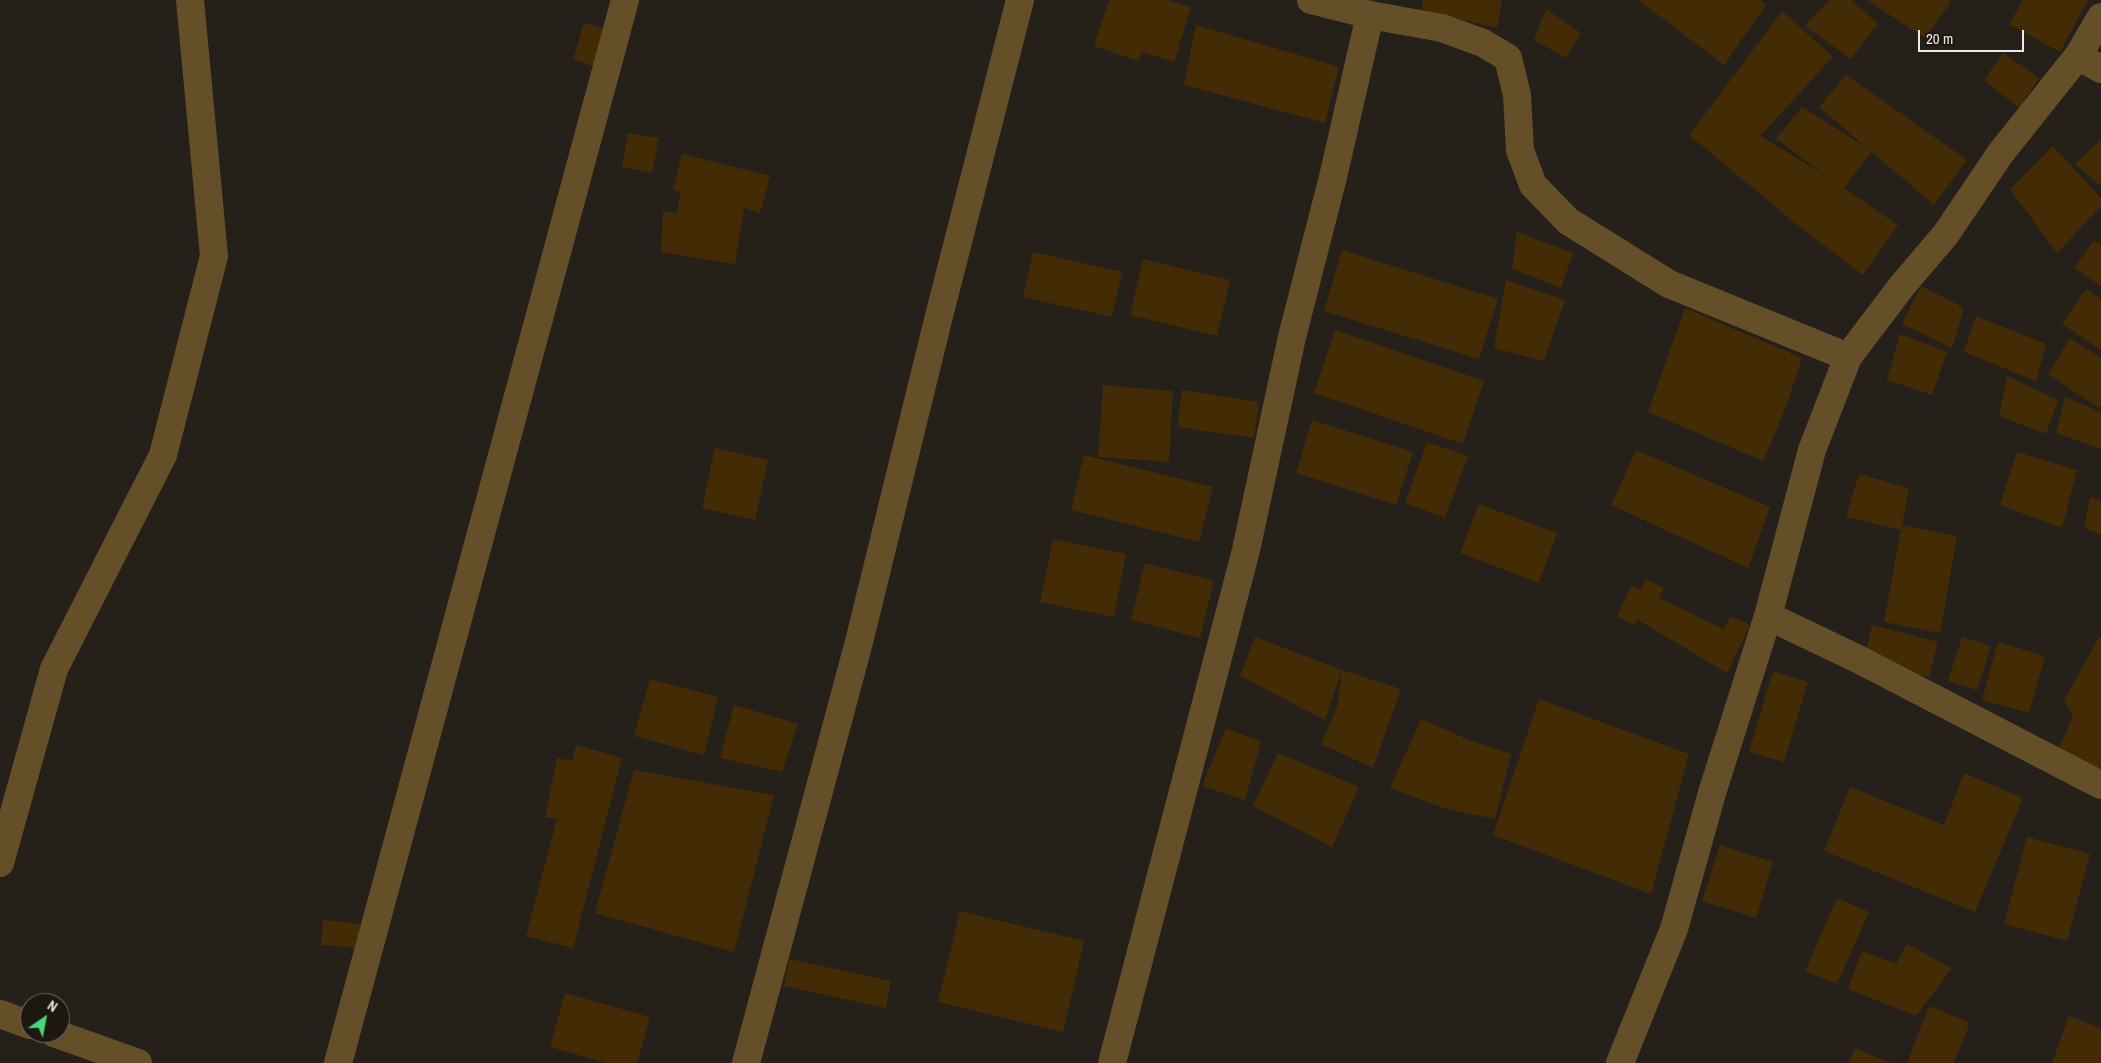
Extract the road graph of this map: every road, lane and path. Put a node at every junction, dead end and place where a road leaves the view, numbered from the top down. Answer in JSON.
{"nodes":[{"id":1,"x":190,"y":0,"type":"edge"},
{"id":2,"x":625,"y":0,"type":"edge"},
{"id":3,"x":1020,"y":0,"type":"edge"},
{"id":4,"x":1311,"y":0,"type":"edge"},
{"id":5,"x":1370,"y":15,"type":"junction"},
{"id":6,"x":2101,"y":18,"type":"edge"},
{"id":7,"x":2089,"y":63,"type":"edge"},
{"id":8,"x":1848,"y":357,"type":"junction"},
{"id":9,"x":1768,"y":616,"type":"junction"},
{"id":10,"x":2101,"y":785,"type":"edge"},
{"id":11,"x":0,"y":863,"type":"edge"},
{"id":12,"x":0,"y":1014,"type":"edge"},
{"id":13,"x":20,"y":1021,"type":"edge"},
{"id":14,"x":70,"y":1039,"type":"edge"},
{"id":15,"x":138,"y":1063,"type":"edge"},
{"id":16,"x":338,"y":1063,"type":"edge"},
{"id":17,"x":746,"y":1063,"type":"edge"},
{"id":18,"x":1112,"y":1063,"type":"edge"},
{"id":19,"x":1620,"y":1063,"type":"edge"}],
"edges":[{"from":1,"to":11,"type":"street"},
{"from":2,"to":16,"type":"street"},
{"from":3,"to":17,"type":"street"},
{"from":4,"to":5,"type":"street"},
{"from":5,"to":8,"type":"street"},
{"from":5,"to":18,"type":"street"},
{"from":6,"to":7,"type":"street"},
{"from":7,"to":8,"type":"street"},
{"from":8,"to":9,"type":"street"},
{"from":9,"to":10,"type":"street"},
{"from":9,"to":19,"type":"street"},
{"from":12,"to":13,"type":"street"},
{"from":14,"to":15,"type":"street"}]}
